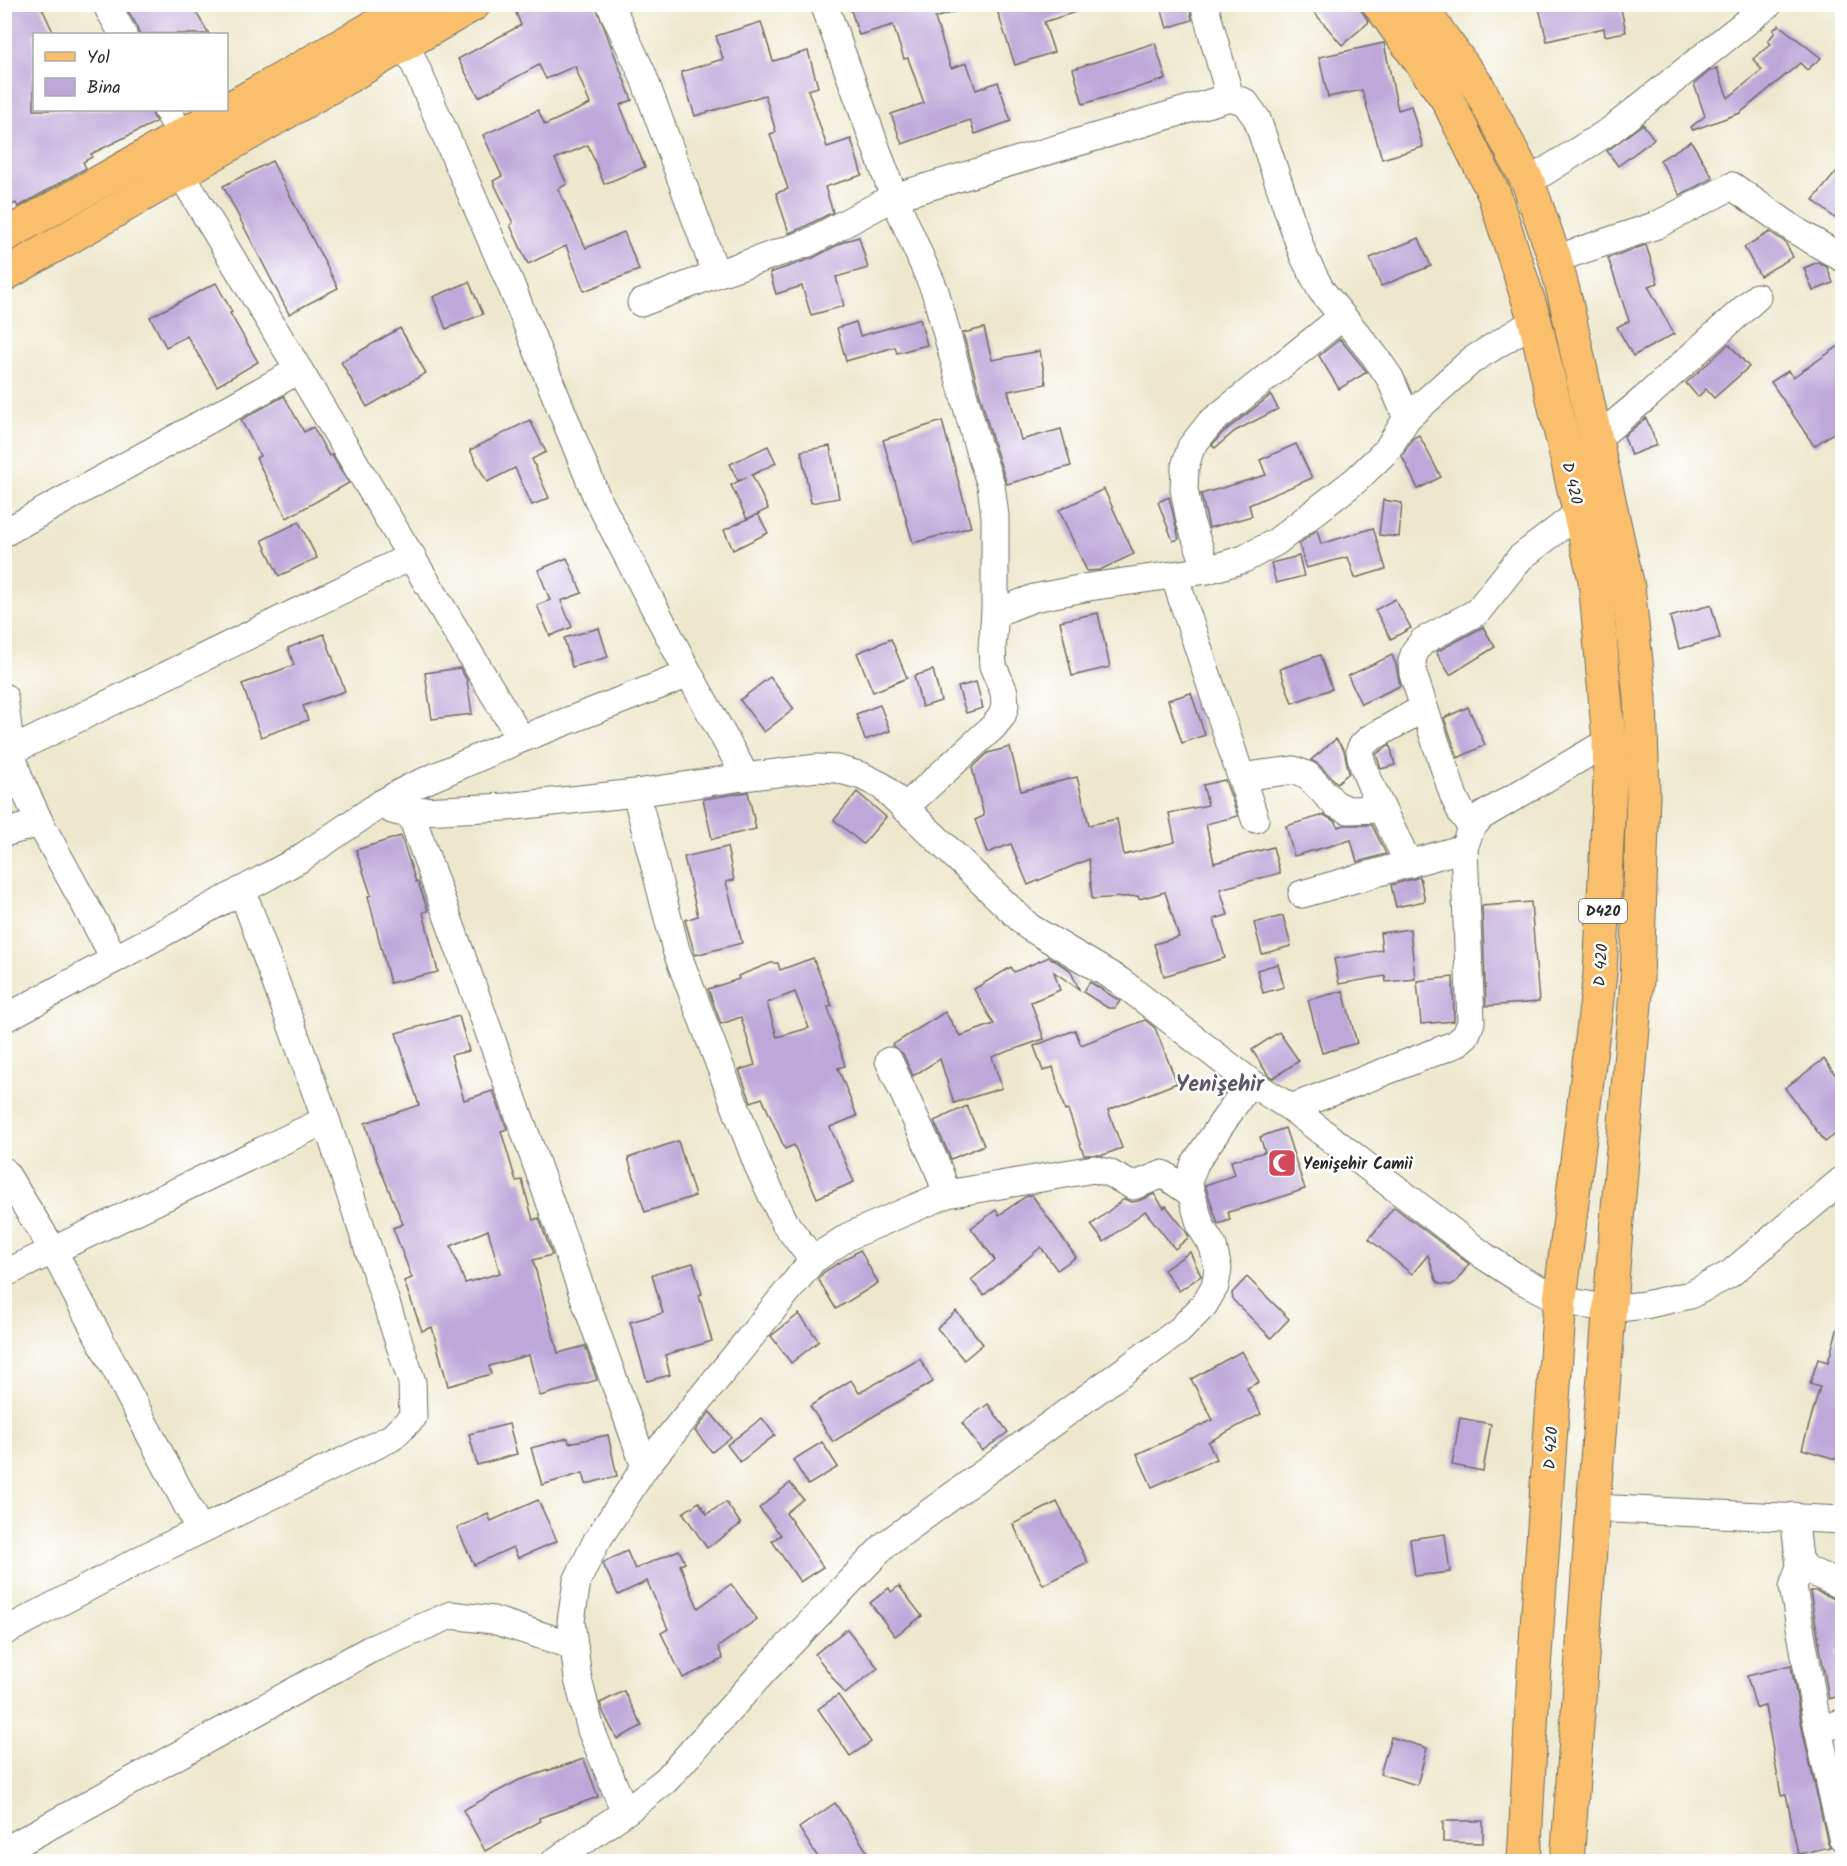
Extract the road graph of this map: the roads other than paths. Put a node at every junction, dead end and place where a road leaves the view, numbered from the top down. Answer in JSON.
{"nodes":[{"id":1,"x":106,"y":4,"type":"edge"},
{"id":2,"x":474,"y":4,"type":"edge"},
{"id":3,"x":610,"y":4,"type":"edge"},
{"id":4,"x":1204,"y":4,"type":"edge"},
{"id":5,"x":1379,"y":4,"type":"edge"},
{"id":6,"x":1418,"y":4,"type":"edge"},
{"id":7,"x":1769,"y":4,"type":"edge"},
{"id":8,"x":825,"y":5,"type":"edge"},
{"id":9,"x":400,"y":17,"type":"edge"},
{"id":10,"x":122,"y":33,"type":"edge"},
{"id":11,"x":1230,"y":97,"type":"junction"},
{"id":12,"x":228,"y":98,"type":"edge"},
{"id":13,"x":200,"y":111,"type":"edge"},
{"id":14,"x":174,"y":123,"type":"edge"},
{"id":15,"x":181,"y":174,"type":"junction"},
{"id":16,"x":1527,"y":182,"type":"junction"},
{"id":17,"x":894,"y":197,"type":"junction"},
{"id":18,"x":4,"y":236,"type":"edge"},
{"id":19,"x":1842,"y":258,"type":"edge"},
{"id":20,"x":1555,"y":259,"type":"junction"},
{"id":21,"x":4,"y":274,"type":"edge"},
{"id":22,"x":716,"y":274,"type":"junction"},
{"id":23,"x":1757,"y":297,"type":"dead end"},
{"id":24,"x":641,"y":303,"type":"dead end"},
{"id":25,"x":1342,"y":317,"type":"junction"},
{"id":26,"x":1535,"y":321,"type":"junction"},
{"id":27,"x":299,"y":370,"type":"junction"},
{"id":28,"x":1407,"y":418,"type":"junction"},
{"id":29,"x":1596,"y":439,"type":"junction"},
{"id":30,"x":1580,"y":512,"type":"junction"},
{"id":31,"x":4,"y":533,"type":"edge"},
{"id":32,"x":412,"y":556,"type":"junction"},
{"id":33,"x":1207,"y":570,"type":"junction"},
{"id":34,"x":1174,"y":575,"type":"junction"},
{"id":35,"x":995,"y":613,"type":"junction"},
{"id":36,"x":689,"y":674,"type":"junction"},
{"id":37,"x":4,"y":697,"type":"edge"},
{"id":38,"x":1424,"y":708,"type":"junction"},
{"id":39,"x":521,"y":739,"type":"junction"},
{"id":40,"x":1609,"y":741,"type":"junction"},
{"id":41,"x":11,"y":751,"type":"junction"},
{"id":42,"x":743,"y":777,"type":"junction"},
{"id":43,"x":1241,"y":777,"type":"junction"},
{"id":44,"x":636,"y":793,"type":"junction"},
{"id":45,"x":382,"y":802,"type":"junction"},
{"id":46,"x":904,"y":808,"type":"junction"},
{"id":47,"x":1382,"y":809,"type":"junction"},
{"id":48,"x":410,"y":812,"type":"junction"},
{"id":49,"x":1255,"y":819,"type":"dead end"},
{"id":50,"x":40,"y":823,"type":"junction"},
{"id":51,"x":4,"y":833,"type":"edge"},
{"id":52,"x":1468,"y":838,"type":"junction"},
{"id":53,"x":1409,"y":864,"type":"junction"},
{"id":54,"x":242,"y":891,"type":"junction"},
{"id":55,"x":1302,"y":894,"type":"dead end"},
{"id":56,"x":115,"y":959,"type":"junction"},
{"id":57,"x":4,"y":1019,"type":"edge"},
{"id":58,"x":889,"y":1061,"type":"dead end"},
{"id":59,"x":1250,"y":1082,"type":"junction"},
{"id":60,"x":1292,"y":1108,"type":"junction"},
{"id":61,"x":326,"y":1120,"type":"junction"},
{"id":62,"x":4,"y":1171,"type":"edge"},
{"id":63,"x":1842,"y":1179,"type":"edge"},
{"id":64,"x":1189,"y":1192,"type":"junction"},
{"id":65,"x":947,"y":1194,"type":"junction"},
{"id":66,"x":53,"y":1250,"type":"junction"},
{"id":67,"x":813,"y":1260,"type":"junction"},
{"id":68,"x":4,"y":1274,"type":"edge"},
{"id":69,"x":1560,"y":1300,"type":"junction"},
{"id":70,"x":1610,"y":1309,"type":"junction"},
{"id":71,"x":645,"y":1467,"type":"junction"},
{"id":72,"x":1593,"y":1508,"type":"junction"},
{"id":73,"x":1794,"y":1516,"type":"junction"},
{"id":74,"x":1842,"y":1520,"type":"edge"},
{"id":75,"x":200,"y":1530,"type":"junction"},
{"id":76,"x":1800,"y":1566,"type":"junction"},
{"id":77,"x":1842,"y":1586,"type":"edge"},
{"id":78,"x":8,"y":1623,"type":"edge"},
{"id":79,"x":574,"y":1646,"type":"junction"},
{"id":80,"x":1830,"y":1726,"type":"edge"},
{"id":81,"x":625,"y":1812,"type":"junction"},
{"id":82,"x":1842,"y":1837,"type":"edge"},
{"id":83,"x":4,"y":1851,"type":"edge"},
{"id":84,"x":554,"y":1862,"type":"edge"},
{"id":85,"x":1524,"y":1862,"type":"edge"},
{"id":86,"x":1567,"y":1862,"type":"edge"}],
"edges":[{"from":1,"to":10,"type":"street"},
{"from":2,"to":9,"type":"main road"},
{"from":3,"to":22,"type":"street"},
{"from":4,"to":11,"type":"street"},
{"from":5,"to":26,"type":"main road","name":"D 420","number":"D420"},
{"from":6,"to":16,"type":"main road","number":"D420"},
{"from":7,"to":16,"type":"street"},
{"from":8,"to":17,"type":"street"},
{"from":9,"to":12,"type":"main road"},
{"from":9,"to":15,"type":"main road"},
{"from":9,"to":36,"type":"street"},
{"from":11,"to":17,"type":"street"},
{"from":11,"to":25,"type":"street"},
{"from":13,"to":14,"type":"main road"},
{"from":14,"to":18,"type":"main road"},
{"from":15,"to":21,"type":"main road"},
{"from":15,"to":27,"type":"street"},
{"from":16,"to":20,"type":"main road","number":"D420"},
{"from":17,"to":22,"type":"street"},
{"from":17,"to":35,"type":"street"},
{"from":19,"to":20,"type":"street"},
{"from":20,"to":29,"type":"main road","number":"D420"},
{"from":22,"to":24,"type":"street"},
{"from":23,"to":29,"type":"street"},
{"from":25,"to":28,"type":"street"},
{"from":25,"to":33,"type":"street"},
{"from":26,"to":28,"type":"street"},
{"from":26,"to":30,"type":"main road","name":"D 420","number":"D420"},
{"from":27,"to":31,"type":"street"},
{"from":27,"to":32,"type":"street"},
{"from":28,"to":33,"type":"street"},
{"from":29,"to":70,"type":"main road","number":"D420"},
{"from":30,"to":38,"type":"street"},
{"from":30,"to":40,"type":"main road","name":"D 420","number":"D420"},
{"from":32,"to":39,"type":"street"},
{"from":32,"to":41,"type":"street"},
{"from":33,"to":34,"type":"street"},
{"from":34,"to":35,"type":"street"},
{"from":34,"to":43,"type":"street"},
{"from":35,"to":46,"type":"street"},
{"from":36,"to":39,"type":"street"},
{"from":36,"to":42,"type":"street"},
{"from":37,"to":41,"type":"street"},
{"from":38,"to":47,"type":"street"},
{"from":38,"to":52,"type":"street"},
{"from":39,"to":45,"type":"street"},
{"from":40,"to":52,"type":"street"},
{"from":40,"to":69,"type":"main road","name":"D 420","number":"D420"},
{"from":41,"to":50,"type":"street"},
{"from":42,"to":44,"type":"street"},
{"from":42,"to":46,"type":"street"},
{"from":43,"to":47,"type":"street"},
{"from":43,"to":49,"type":"street"},
{"from":44,"to":48,"type":"street"},
{"from":44,"to":67,"type":"street"},
{"from":45,"to":48,"type":"street"},
{"from":45,"to":54,"type":"street"},
{"from":46,"to":59,"type":"street"},
{"from":47,"to":53,"type":"street"},
{"from":48,"to":71,"type":"street"},
{"from":50,"to":51,"type":"street"},
{"from":50,"to":56,"type":"street"},
{"from":52,"to":53,"type":"street"},
{"from":52,"to":60,"type":"street"},
{"from":53,"to":55,"type":"street"},
{"from":54,"to":56,"type":"street"},
{"from":54,"to":61,"type":"street"},
{"from":56,"to":57,"type":"street"},
{"from":58,"to":65,"type":"street"},
{"from":59,"to":60,"type":"street"},
{"from":59,"to":64,"type":"street"},
{"from":60,"to":69,"type":"street"},
{"from":61,"to":66,"type":"street"},
{"from":61,"to":75,"type":"street"},
{"from":62,"to":66,"type":"street"},
{"from":63,"to":70,"type":"street"},
{"from":64,"to":65,"type":"street"},
{"from":64,"to":81,"type":"street"},
{"from":65,"to":67,"type":"street"},
{"from":66,"to":68,"type":"street"},
{"from":66,"to":75,"type":"street"},
{"from":67,"to":71,"type":"street"},
{"from":69,"to":70,"type":"street"},
{"from":69,"to":85,"type":"main road","name":"D 420","number":"D420"},
{"from":70,"to":72,"type":"main road","number":"D420"},
{"from":71,"to":79,"type":"street"},
{"from":72,"to":73,"type":"street"},
{"from":72,"to":86,"type":"main road","number":"D420"},
{"from":73,"to":74,"type":"street"},
{"from":73,"to":76,"type":"street"},
{"from":75,"to":78,"type":"street"},
{"from":76,"to":77,"type":"street"},
{"from":76,"to":80,"type":"street"},
{"from":79,"to":81,"type":"street"},
{"from":79,"to":83,"type":"street"},
{"from":80,"to":82,"type":"street"},
{"from":81,"to":84,"type":"street"}]}
